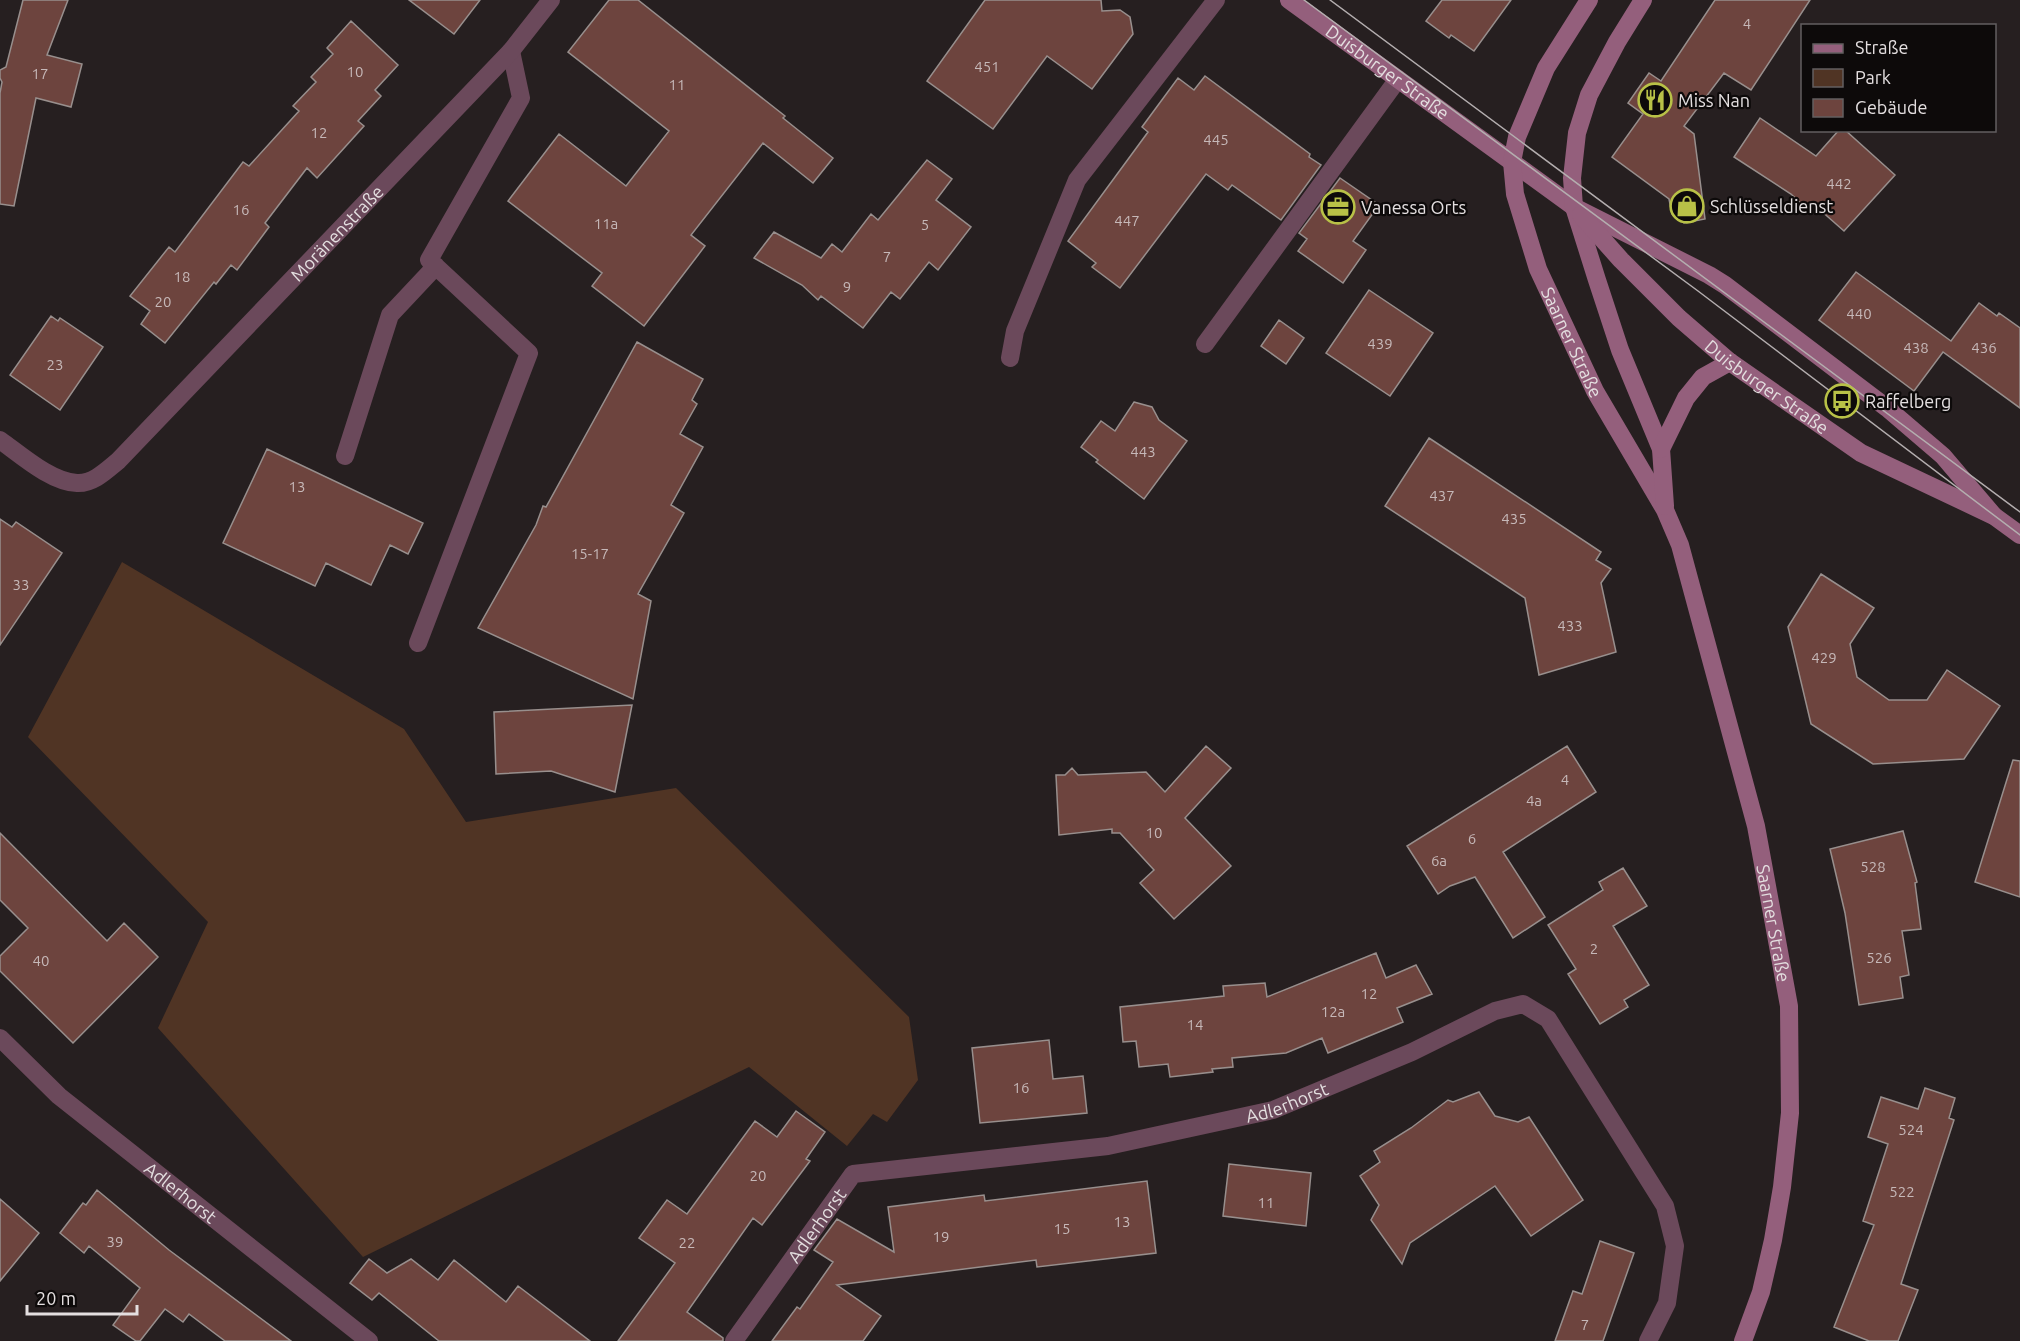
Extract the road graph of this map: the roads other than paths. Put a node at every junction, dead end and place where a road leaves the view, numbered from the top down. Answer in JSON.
{"nodes":[{"id":1,"x":551,"y":0,"type":"edge"},
{"id":2,"x":1216,"y":0,"type":"edge"},
{"id":3,"x":1289,"y":0,"type":"edge"},
{"id":4,"x":1589,"y":0,"type":"edge"},
{"id":5,"x":1643,"y":0,"type":"edge"},
{"id":6,"x":511,"y":51,"type":"junction"},
{"id":7,"x":1398,"y":79,"type":"junction"},
{"id":8,"x":1512,"y":162,"type":"junction"},
{"id":9,"x":1574,"y":207,"type":"junction"},
{"id":10,"x":436,"y":266,"type":"junction"},
{"id":11,"x":1205,"y":344,"type":"dead end"},
{"id":12,"x":1010,"y":358,"type":"dead end"},
{"id":13,"x":1730,"y":362,"type":"junction"},
{"id":14,"x":0,"y":440,"type":"edge"},
{"id":15,"x":1661,"y":449,"type":"junction"},
{"id":16,"x":345,"y":456,"type":"dead end"},
{"id":17,"x":1665,"y":510,"type":"junction"},
{"id":18,"x":1994,"y":516,"type":"junction"},
{"id":19,"x":2020,"y":535,"type":"edge"},
{"id":20,"x":418,"y":643,"type":"dead end"},
{"id":21,"x":0,"y":1038,"type":"edge"},
{"id":22,"x":369,"y":1341,"type":"edge"},
{"id":23,"x":734,"y":1341,"type":"edge"},
{"id":24,"x":1648,"y":1341,"type":"edge"},
{"id":25,"x":1743,"y":1341,"type":"edge"}],
"edges":[{"from":1,"to":6,"type":"street","name":"Moränenstraße"},
{"from":2,"to":12,"type":"street"},
{"from":3,"to":7,"type":"main road","name":"Duisburger Straße"},
{"from":4,"to":8,"type":"main road","name":"Saarner Straße"},
{"from":5,"to":9,"type":"main road","name":"Saarner Straße"},
{"from":6,"to":10,"type":"street"},
{"from":6,"to":14,"type":"street","name":"Moränenstraße"},
{"from":7,"to":8,"type":"main road","name":"Duisburger Straße"},
{"from":7,"to":11,"type":"street"},
{"from":8,"to":9,"type":"main road","name":"Duisburger Straße"},
{"from":8,"to":17,"type":"main road","name":"Saarner Straße"},
{"from":9,"to":13,"type":"main road","name":"Duisburger Straße"},
{"from":9,"to":15,"type":"main road","name":"Saarner Straße"},
{"from":9,"to":18,"type":"main road","name":"Duisburger Straße"},
{"from":10,"to":16,"type":"street"},
{"from":10,"to":20,"type":"street"},
{"from":13,"to":15,"type":"main road"},
{"from":13,"to":18,"type":"main road","name":"Duisburger Straße"},
{"from":15,"to":17,"type":"main road","name":"Saarner Straße"},
{"from":17,"to":25,"type":"main road","name":"Saarner Straße"},
{"from":18,"to":19,"type":"main road","name":"Duisburger Straße"},
{"from":21,"to":22,"type":"street","name":"Adlerhorst"},
{"from":23,"to":24,"type":"street","name":"Adlerhorst"}]}
